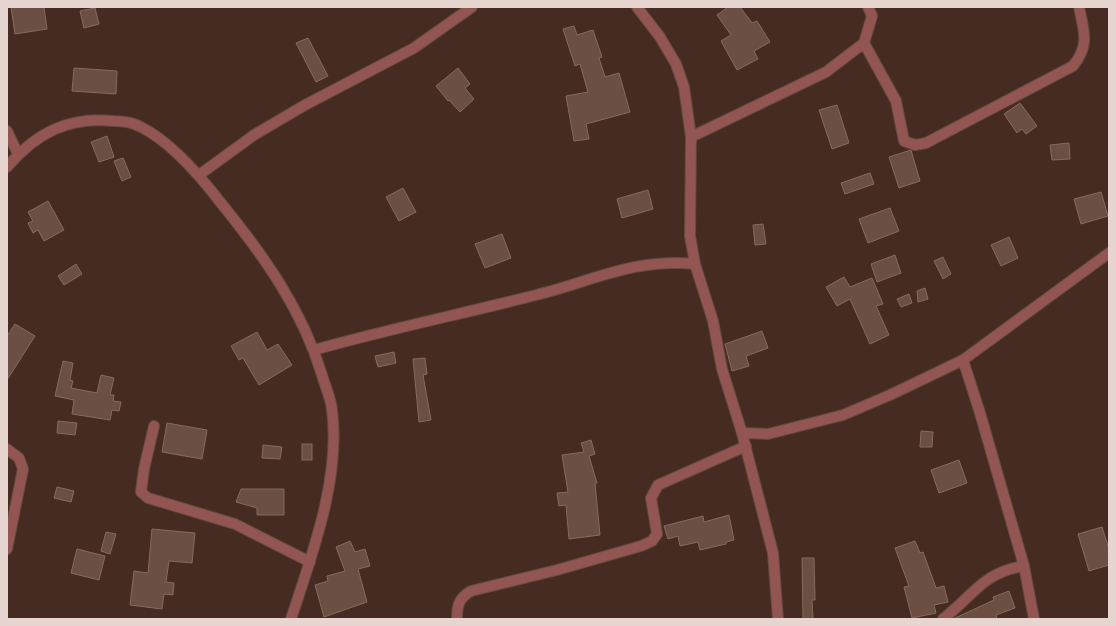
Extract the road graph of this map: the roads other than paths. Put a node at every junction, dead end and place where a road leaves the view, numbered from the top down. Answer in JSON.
{"nodes":[{"id":1,"x":472,"y":7,"type":"edge"},
{"id":2,"x":638,"y":7,"type":"edge"},
{"id":3,"x":868,"y":7,"type":"edge"},
{"id":4,"x":1079,"y":7,"type":"edge"},
{"id":5,"x":864,"y":43,"type":"junction"},
{"id":6,"x":7,"y":131,"type":"edge"},
{"id":7,"x":691,"y":137,"type":"junction"},
{"id":8,"x":18,"y":154,"type":"junction"},
{"id":9,"x":7,"y":167,"type":"edge"},
{"id":10,"x":199,"y":175,"type":"junction"},
{"id":11,"x":1109,"y":253,"type":"edge"},
{"id":12,"x":695,"y":264,"type":"junction"},
{"id":13,"x":314,"y":350,"type":"junction"},
{"id":14,"x":963,"y":360,"type":"junction"},
{"id":15,"x":154,"y":426,"type":"dead end"},
{"id":16,"x":742,"y":433,"type":"junction"},
{"id":17,"x":746,"y":446,"type":"junction"},
{"id":18,"x":7,"y":449,"type":"edge"},
{"id":19,"x":7,"y":549,"type":"edge"},
{"id":20,"x":310,"y":562,"type":"junction"},
{"id":21,"x":1024,"y":566,"type":"junction"},
{"id":22,"x":290,"y":619,"type":"edge"},
{"id":23,"x":457,"y":619,"type":"edge"},
{"id":24,"x":778,"y":619,"type":"edge"},
{"id":25,"x":943,"y":619,"type":"edge"},
{"id":26,"x":1034,"y":619,"type":"edge"}],
"edges":[{"from":1,"to":10,"type":"street"},
{"from":2,"to":7,"type":"street"},
{"from":3,"to":5,"type":"street"},
{"from":4,"to":5,"type":"street"},
{"from":5,"to":7,"type":"street"},
{"from":6,"to":8,"type":"street"},
{"from":7,"to":12,"type":"street"},
{"from":8,"to":9,"type":"street"},
{"from":8,"to":10,"type":"street"},
{"from":10,"to":13,"type":"street"},
{"from":11,"to":14,"type":"street"},
{"from":12,"to":13,"type":"street"},
{"from":12,"to":16,"type":"street"},
{"from":13,"to":20,"type":"street"},
{"from":14,"to":16,"type":"street"},
{"from":14,"to":21,"type":"street"},
{"from":15,"to":20,"type":"street"},
{"from":16,"to":17,"type":"street"},
{"from":17,"to":23,"type":"street"},
{"from":17,"to":24,"type":"street"},
{"from":18,"to":19,"type":"street"},
{"from":20,"to":22,"type":"street"},
{"from":21,"to":25,"type":"street"},
{"from":21,"to":26,"type":"street"}]}
